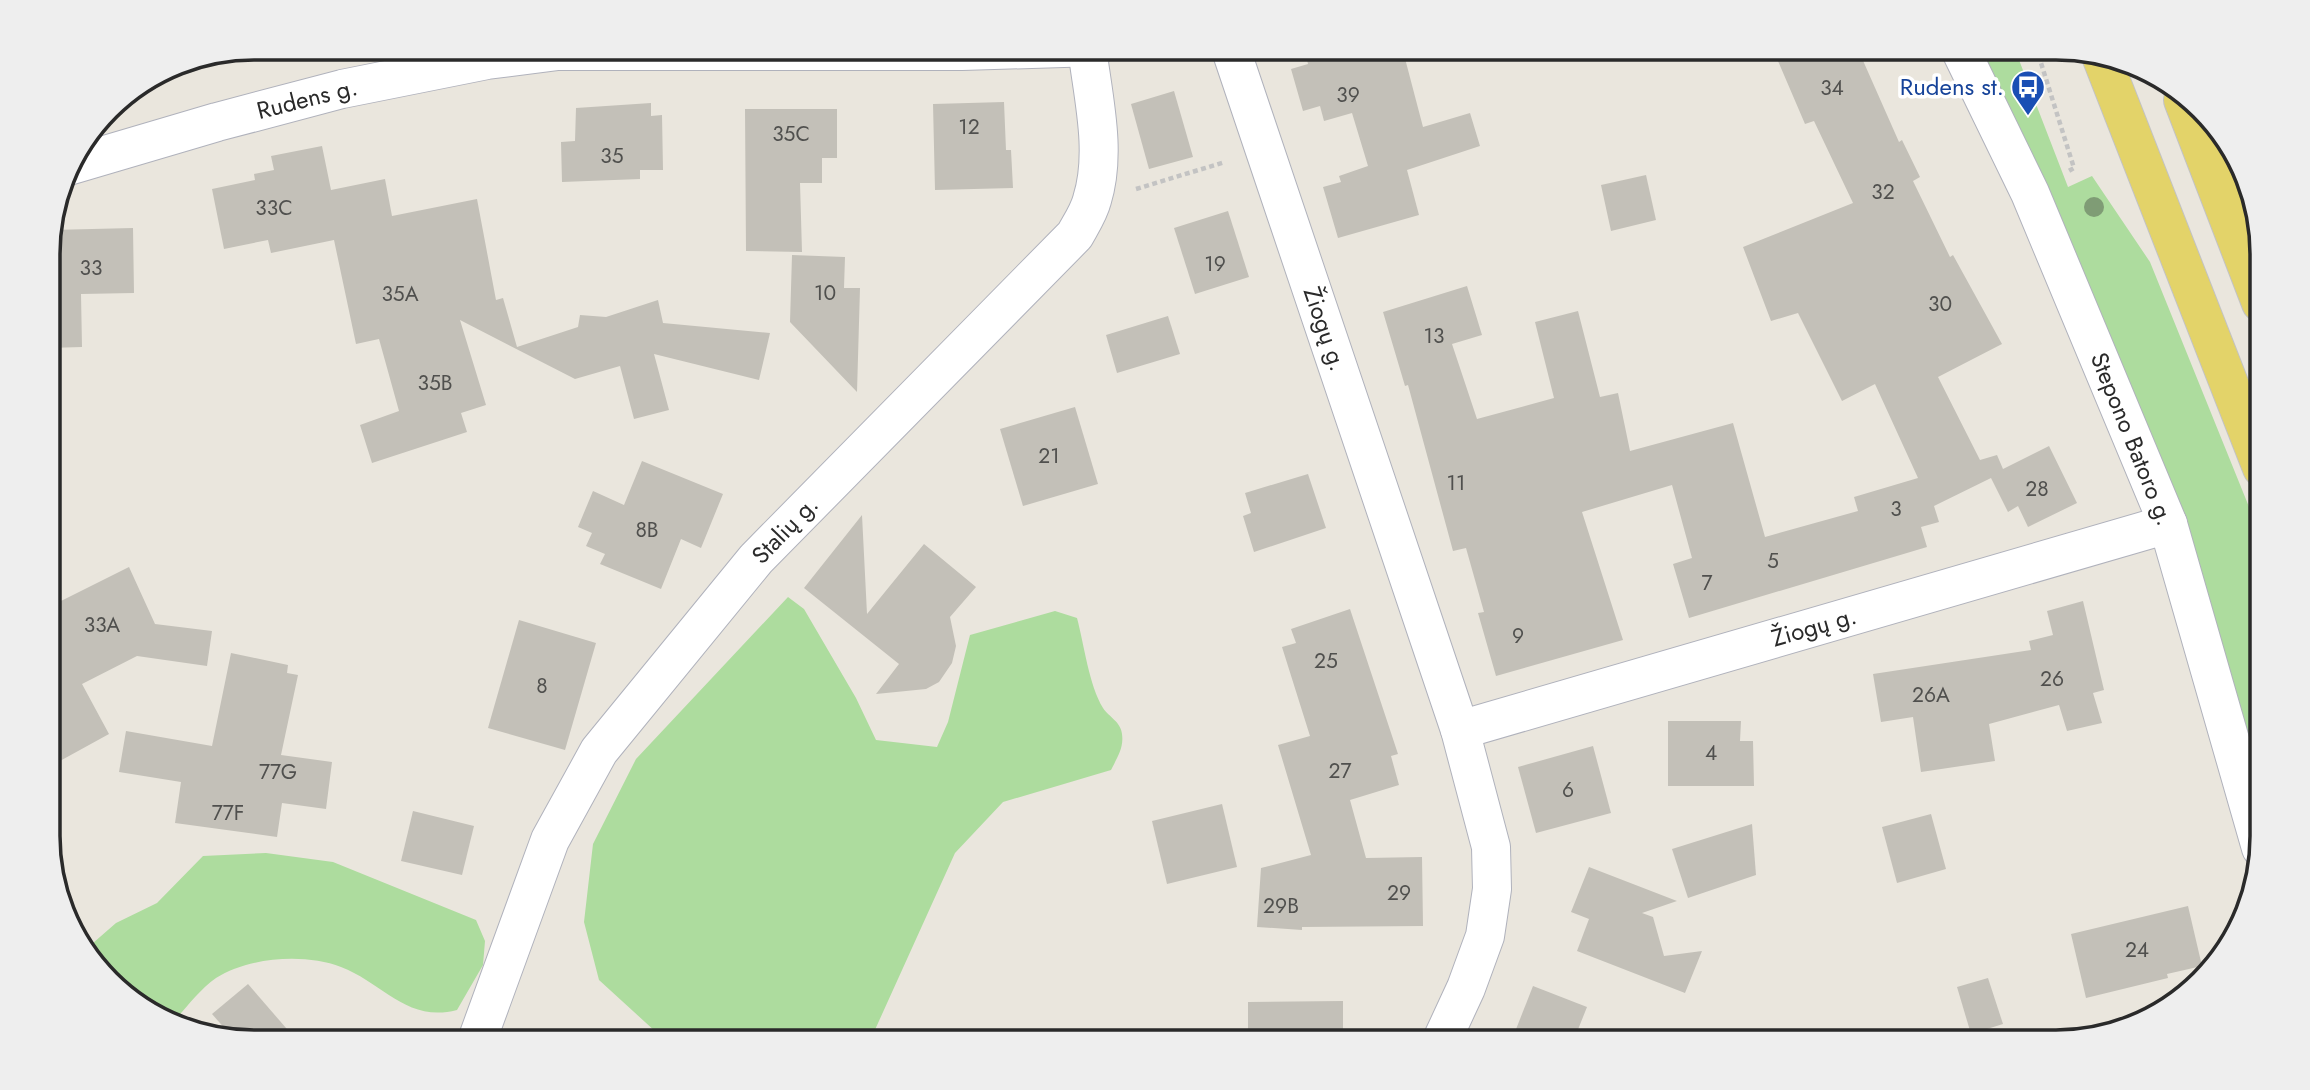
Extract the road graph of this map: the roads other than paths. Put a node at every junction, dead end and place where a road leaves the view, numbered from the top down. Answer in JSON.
{"nodes":[{"id":1,"x":487,"y":60,"type":"edge"},
{"id":2,"x":1093,"y":60,"type":"edge"},
{"id":3,"x":1234,"y":60,"type":"edge"},
{"id":4,"x":1965,"y":60,"type":"edge"},
{"id":5,"x":2105,"y":66,"type":"edge"},
{"id":6,"x":2187,"y":110,"type":"edge"},
{"id":7,"x":84,"y":161,"type":"edge"},
{"id":8,"x":2250,"y":274,"type":"edge"},
{"id":9,"x":2250,"y":437,"type":"edge"},
{"id":10,"x":2168,"y":524,"type":"junction"},
{"id":11,"x":1460,"y":730,"type":"junction"},
{"id":12,"x":2250,"y":810,"type":"edge"},
{"id":13,"x":481,"y":1030,"type":"edge"},
{"id":14,"x":1447,"y":1030,"type":"edge"}],
"edges":[{"from":1,"to":7,"type":"street","name":"Rudens g."},
{"from":2,"to":13,"type":"street","name":"Stalių g."},
{"from":3,"to":11,"type":"street","name":"Žiogų g."},
{"from":4,"to":10,"type":"street","name":"Stepono Batoro g."},
{"from":5,"to":9,"type":"main road"},
{"from":6,"to":8,"type":"main road"},
{"from":10,"to":11,"type":"street","name":"Žiogų g."},
{"from":10,"to":12,"type":"street","name":"Stepono Batoro g."},
{"from":11,"to":14,"type":"street","name":"Žiogų g."}]}
